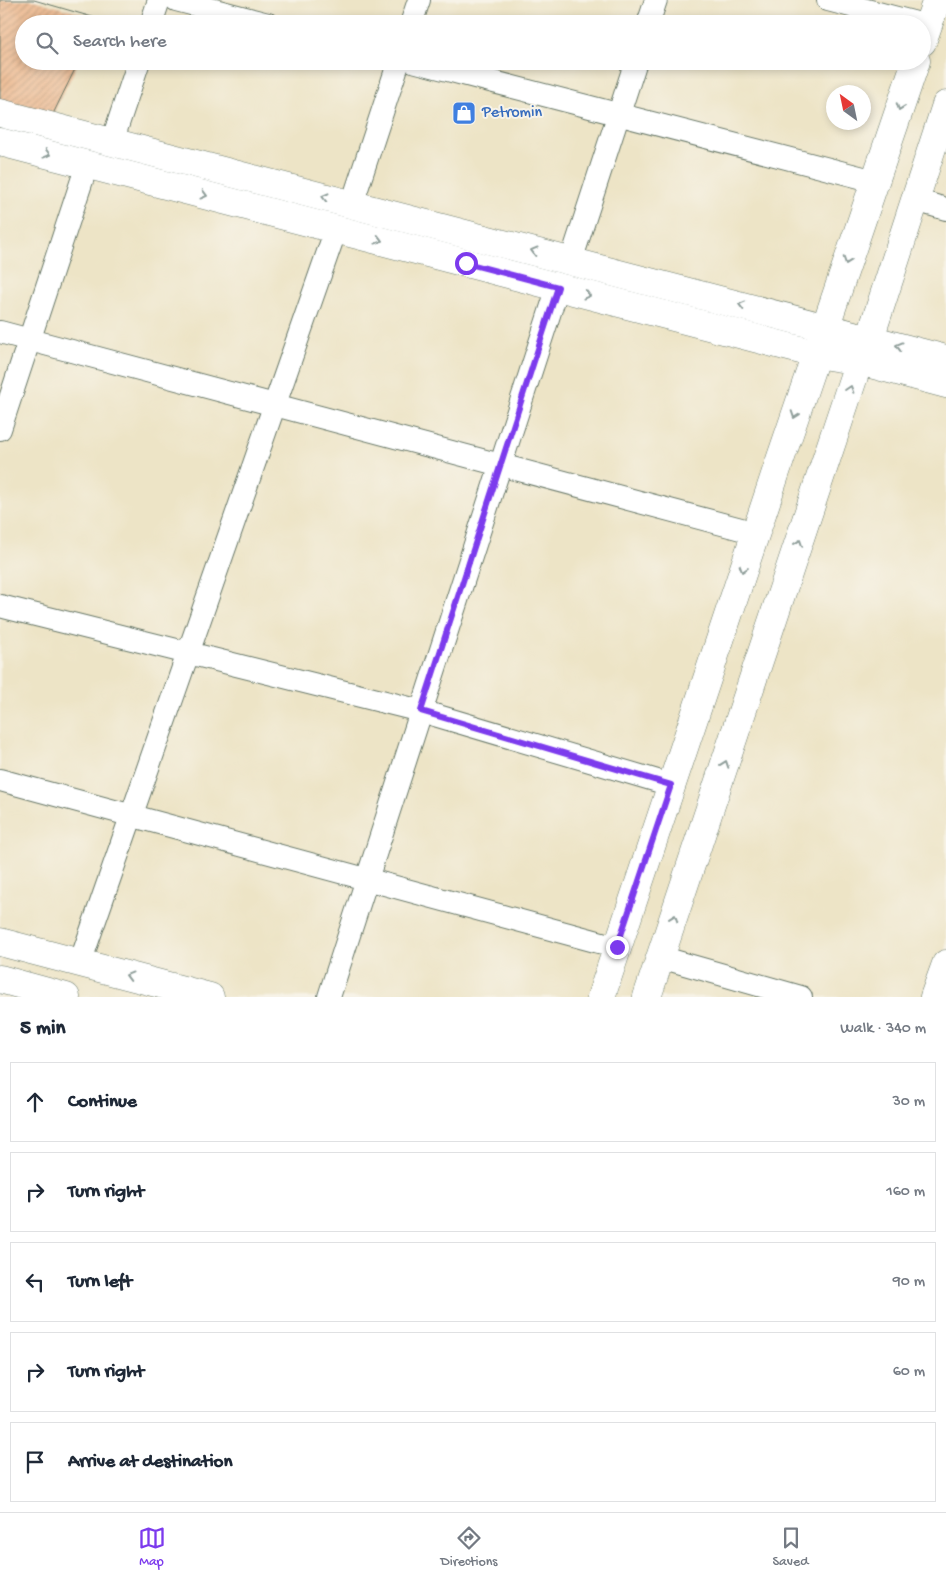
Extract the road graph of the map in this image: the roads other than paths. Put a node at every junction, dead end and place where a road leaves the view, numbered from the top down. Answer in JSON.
{"nodes":[{"id":1,"x":159,"y":0,"type":"edge"},
{"id":2,"x":176,"y":0,"type":"edge"},
{"id":3,"x":419,"y":0,"type":"edge"},
{"id":4,"x":656,"y":0,"type":"edge"},
{"id":5,"x":828,"y":0,"type":"edge"},
{"id":6,"x":937,"y":0,"type":"edge"},
{"id":7,"x":154,"y":15,"type":"edge"},
{"id":8,"x":234,"y":15,"type":"edge"},
{"id":9,"x":414,"y":15,"type":"edge"},
{"id":10,"x":651,"y":15,"type":"edge"},
{"id":11,"x":877,"y":15,"type":"edge"},
{"id":12,"x":930,"y":15,"type":"edge"},
{"id":13,"x":136,"y":70,"type":"edge"},
{"id":14,"x":396,"y":70,"type":"edge"},
{"id":15,"x":446,"y":70,"type":"edge"},
{"id":16,"x":633,"y":70,"type":"edge"},
{"id":17,"x":913,"y":70,"type":"edge"},
{"id":18,"x":946,"y":105,"type":"edge"},
{"id":19,"x":0,"y":113,"type":"edge"},
{"id":20,"x":619,"y":115,"type":"junction"},
{"id":21,"x":0,"y":142,"type":"edge"},
{"id":22,"x":112,"y":142,"type":"junction"},
{"id":23,"x":87,"y":165,"type":"junction"},
{"id":24,"x":875,"y":181,"type":"junction"},
{"id":25,"x":915,"y":200,"type":"junction"},
{"id":26,"x":352,"y":204,"type":"junction"},
{"id":27,"x":946,"y":209,"type":"edge"},
{"id":28,"x":336,"y":230,"type":"junction"},
{"id":29,"x":571,"y":261,"type":"junction"},
{"id":30,"x":558,"y":287,"type":"junction"},
{"id":31,"x":825,"y":327,"type":"junction"},
{"id":32,"x":0,"y":332,"type":"edge"},
{"id":33,"x":29,"y":340,"type":"junction"},
{"id":34,"x":864,"y":350,"type":"junction"},
{"id":35,"x":816,"y":354,"type":"junction"},
{"id":36,"x":946,"y":359,"type":"edge"},
{"id":37,"x":946,"y":384,"type":"edge"},
{"id":38,"x":275,"y":405,"type":"junction"},
{"id":39,"x":0,"y":429,"type":"edge"},
{"id":40,"x":500,"y":465,"type":"junction"},
{"id":41,"x":756,"y":532,"type":"junction"},
{"id":42,"x":0,"y":606,"type":"edge"},
{"id":43,"x":188,"y":653,"type":"junction"},
{"id":44,"x":421,"y":711,"type":"junction"},
{"id":45,"x":0,"y":780,"type":"edge"},
{"id":46,"x":671,"y":785,"type":"junction"},
{"id":47,"x":132,"y":816,"type":"junction"},
{"id":48,"x":366,"y":880,"type":"junction"},
{"id":49,"x":0,"y":942,"type":"edge"},
{"id":50,"x":617,"y":947,"type":"junction"},
{"id":51,"x":660,"y":957,"type":"junction"},
{"id":52,"x":80,"y":963,"type":"junction"},
{"id":53,"x":946,"y":964,"type":"edge"},
{"id":54,"x":0,"y":980,"type":"edge"},
{"id":55,"x":66,"y":997,"type":"edge"},
{"id":56,"x":210,"y":997,"type":"edge"},
{"id":57,"x":329,"y":997,"type":"edge"},
{"id":58,"x":600,"y":997,"type":"edge"},
{"id":59,"x":647,"y":997,"type":"edge"},
{"id":60,"x":801,"y":997,"type":"edge"},
{"id":61,"x":934,"y":997,"type":"edge"}],
"edges":[{"from":1,"to":7,"type":"street"},
{"from":2,"to":8,"type":"street"},
{"from":3,"to":9,"type":"street"},
{"from":4,"to":10,"type":"street"},
{"from":5,"to":11,"type":"street"},
{"from":6,"to":12,"type":"main road"},
{"from":13,"to":22,"type":"street"},
{"from":14,"to":26,"type":"street"},
{"from":15,"to":20,"type":"street"},
{"from":16,"to":20,"type":"street"},
{"from":17,"to":24,"type":"main road","one_way":true},
{"from":18,"to":25,"type":"main road"},
{"from":19,"to":22,"type":"main road"},
{"from":20,"to":24,"type":"street"},
{"from":20,"to":29,"type":"street"},
{"from":21,"to":23,"type":"main road","one_way":true},
{"from":26,"to":22,"type":"main road","one_way":true},
{"from":23,"to":28,"type":"main road","one_way":true},
{"from":23,"to":33,"type":"street"},
{"from":24,"to":31,"type":"main road","one_way":true},
{"from":25,"to":27,"type":"street"},
{"from":25,"to":34,"type":"main road"},
{"from":29,"to":26,"type":"main road","one_way":true},
{"from":28,"to":30,"type":"main road","one_way":true},
{"from":28,"to":38,"type":"street"},
{"from":31,"to":29,"type":"main road","one_way":true},
{"from":30,"to":35,"type":"main road","one_way":true},
{"from":30,"to":40,"type":"street"},
{"from":31,"to":34,"type":"main road"},
{"from":31,"to":35,"type":"main road"},
{"from":32,"to":33,"type":"street"},
{"from":33,"to":38,"type":"street"},
{"from":33,"to":39,"type":"street"},
{"from":34,"to":35,"type":"main road"},
{"from":36,"to":34,"type":"main road","one_way":true},
{"from":34,"to":37,"type":"main road"},
{"from":51,"to":34,"type":"main road","one_way":true},
{"from":35,"to":41,"type":"main road","one_way":true},
{"from":38,"to":40,"type":"street"},
{"from":38,"to":43,"type":"street"},
{"from":40,"to":41,"type":"street"},
{"from":40,"to":44,"type":"street"},
{"from":41,"to":46,"type":"main road","one_way":true},
{"from":42,"to":43,"type":"street"},
{"from":43,"to":44,"type":"street"},
{"from":43,"to":47,"type":"street"},
{"from":44,"to":46,"type":"street"},
{"from":44,"to":48,"type":"street"},
{"from":45,"to":47,"type":"street"},
{"from":46,"to":50,"type":"main road"},
{"from":47,"to":48,"type":"street"},
{"from":47,"to":52,"type":"street"},
{"from":48,"to":50,"type":"street"},
{"from":48,"to":57,"type":"street"},
{"from":49,"to":52,"type":"main road"},
{"from":50,"to":58,"type":"main road"},
{"from":51,"to":59,"type":"main road"},
{"from":51,"to":60,"type":"street"},
{"from":56,"to":52,"type":"main road","one_way":true},
{"from":53,"to":61,"type":"main road"},
{"from":54,"to":55,"type":"main road"}]}
